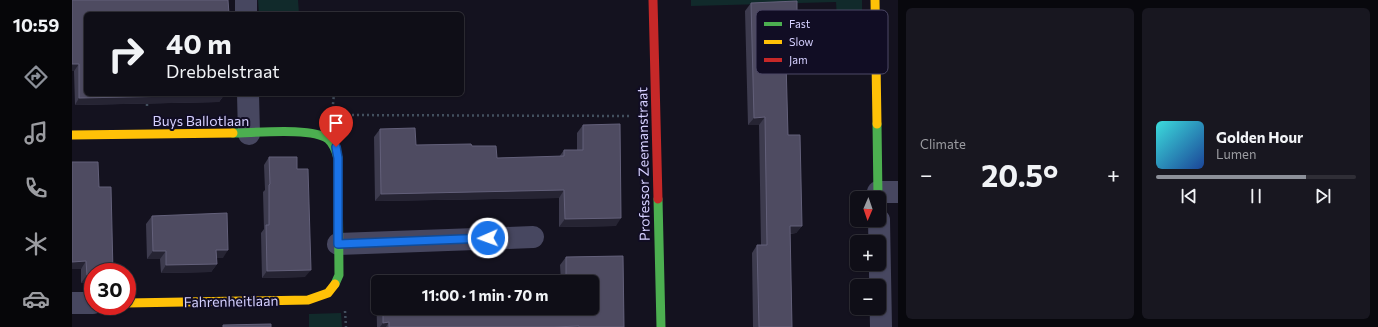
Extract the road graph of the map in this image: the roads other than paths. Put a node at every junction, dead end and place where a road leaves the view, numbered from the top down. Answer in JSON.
{"nodes":[{"id":1,"x":246,"y":0,"type":"edge"},
{"id":2,"x":653,"y":0,"type":"edge"},
{"id":3,"x":874,"y":0,"type":"edge"},
{"id":4,"x":875,"y":10,"type":"edge"},
{"id":5,"x":246,"y":12,"type":"edge"},
{"id":6,"x":878,"y":74,"type":"edge"},
{"id":7,"x":248,"y":96,"type":"edge"},
{"id":8,"x":249,"y":134,"type":"junction"},
{"id":9,"x":72,"y":135,"type":"edge"},
{"id":10,"x":885,"y":191,"type":"edge"},
{"id":11,"x":879,"y":227,"type":"edge"},
{"id":12,"x":534,"y":237,"type":"dead end"},
{"id":13,"x":338,"y":244,"type":"junction"},
{"id":14,"x":72,"y":303,"type":"edge"},
{"id":15,"x":84,"y":303,"type":"edge"},
{"id":16,"x":136,"y":303,"type":"edge"},
{"id":17,"x":662,"y":327,"type":"edge"},
{"id":18,"x":881,"y":327,"type":"edge"}],
"edges":[{"from":1,"to":5,"type":"street"},
{"from":2,"to":17,"type":"street","name":"Professor Zeemanstraat"},
{"from":3,"to":4,"type":"street"},
{"from":6,"to":10,"type":"street"},
{"from":7,"to":8,"type":"street"},
{"from":8,"to":9,"type":"street","name":"Buys Ballotlaan"},
{"from":8,"to":13,"type":"street","name":"Buys Ballotlaan"},
{"from":11,"to":18,"type":"street"},
{"from":12,"to":13,"type":"street"},
{"from":13,"to":16,"type":"street","name":"Fahrenheitlaan"},
{"from":14,"to":15,"type":"street"}]}
